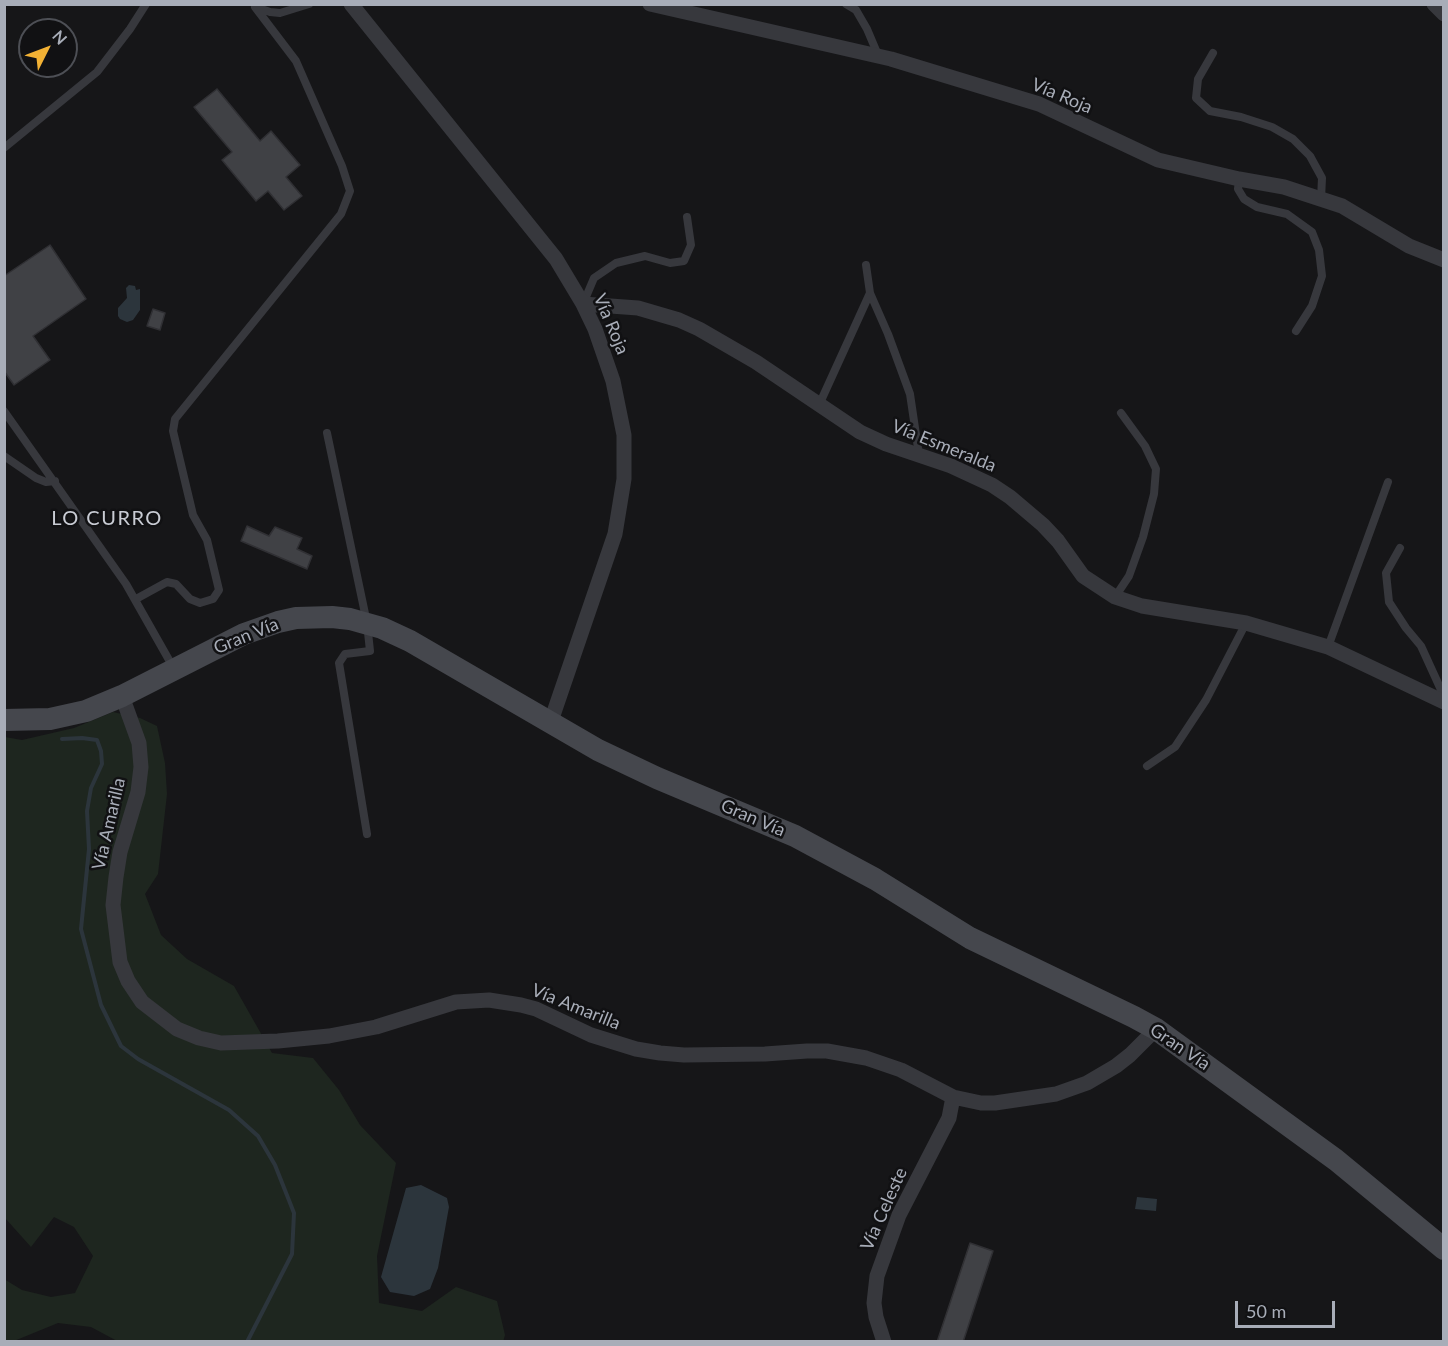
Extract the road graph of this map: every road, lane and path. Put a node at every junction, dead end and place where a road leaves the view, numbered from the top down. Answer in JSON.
{"nodes":[{"id":1,"x":146,"y":4,"type":"edge"},
{"id":2,"x":309,"y":4,"type":"edge"},
{"id":3,"x":351,"y":4,"type":"edge"},
{"id":4,"x":650,"y":4,"type":"edge"},
{"id":5,"x":696,"y":4,"type":"edge"},
{"id":6,"x":846,"y":4,"type":"edge"},
{"id":7,"x":1434,"y":4,"type":"edge"},
{"id":8,"x":254,"y":6,"type":"edge"},
{"id":9,"x":1443,"y":14,"type":"edge"},
{"id":10,"x":707,"y":18,"type":"junction"},
{"id":11,"x":1213,"y":53,"type":"dead end"},
{"id":12,"x":878,"y":56,"type":"junction"},
{"id":13,"x":4,"y":148,"type":"edge"},
{"id":14,"x":1239,"y":179,"type":"junction"},
{"id":15,"x":1321,"y":199,"type":"junction"},
{"id":16,"x":687,"y":217,"type":"dead end"},
{"id":17,"x":1443,"y":260,"type":"edge"},
{"id":18,"x":866,"y":265,"type":"dead end"},
{"id":19,"x":870,"y":293,"type":"junction"},
{"id":20,"x":583,"y":304,"type":"junction"},
{"id":21,"x":1296,"y":331,"type":"dead end"},
{"id":22,"x":819,"y":405,"type":"junction"},
{"id":23,"x":4,"y":411,"type":"edge"},
{"id":24,"x":1121,"y":413,"type":"dead end"},
{"id":25,"x":327,"y":433,"type":"dead end"},
{"id":26,"x":919,"y":455,"type":"junction"},
{"id":27,"x":4,"y":456,"type":"edge"},
{"id":28,"x":55,"y":481,"type":"junction"},
{"id":29,"x":1388,"y":482,"type":"dead end"},
{"id":30,"x":1400,"y":548,"type":"dead end"},
{"id":31,"x":1115,"y":597,"type":"junction"},
{"id":32,"x":136,"y":599,"type":"junction"},
{"id":33,"x":368,"y":623,"type":"junction"},
{"id":34,"x":1246,"y":623,"type":"junction"},
{"id":35,"x":1328,"y":647,"type":"junction"},
{"id":36,"x":174,"y":669,"type":"junction"},
{"id":37,"x":122,"y":696,"type":"junction"},
{"id":38,"x":1443,"y":702,"type":"edge"},
{"id":39,"x":4,"y":720,"type":"edge"},
{"id":40,"x":550,"y":724,"type":"junction"},
{"id":41,"x":1147,"y":766,"type":"dead end"},
{"id":42,"x":367,"y":834,"type":"dead end"},
{"id":43,"x":1156,"y":1029,"type":"junction"},
{"id":44,"x":953,"y":1096,"type":"junction"},
{"id":45,"x":1443,"y":1249,"type":"edge"},
{"id":46,"x":884,"y":1341,"type":"edge"}],
"edges":[{"from":1,"to":13,"type":"lane"},
{"from":2,"to":8,"type":"lane"},
{"from":3,"to":20,"type":"street","name":"Vía Roja"},
{"from":4,"to":10,"type":"street","name":"Vía Roja"},
{"from":5,"to":10,"type":"lane"},
{"from":6,"to":12,"type":"lane"},
{"from":7,"to":9,"type":"street"},
{"from":8,"to":32,"type":"lane"},
{"from":10,"to":12,"type":"street","name":"Vía Roja"},
{"from":11,"to":15,"type":"lane"},
{"from":12,"to":14,"type":"street","name":"Vía Roja"},
{"from":14,"to":15,"type":"street","name":"Vía Roja"},
{"from":14,"to":21,"type":"lane"},
{"from":15,"to":17,"type":"street","name":"Vía Roja"},
{"from":16,"to":20,"type":"lane"},
{"from":18,"to":19,"type":"lane"},
{"from":19,"to":22,"type":"lane"},
{"from":19,"to":26,"type":"lane"},
{"from":20,"to":22,"type":"street","name":"Vía Esmeralda"},
{"from":20,"to":40,"type":"street","name":"Vía Roja"},
{"from":22,"to":26,"type":"street","name":"Vía Esmeralda"},
{"from":23,"to":28,"type":"lane"},
{"from":24,"to":31,"type":"lane"},
{"from":25,"to":33,"type":"lane"},
{"from":26,"to":31,"type":"street","name":"Vía Esmeralda"},
{"from":27,"to":28,"type":"lane"},
{"from":28,"to":32,"type":"lane"},
{"from":29,"to":35,"type":"lane"},
{"from":30,"to":38,"type":"lane"},
{"from":31,"to":34,"type":"street","name":"Vía Esmeralda"},
{"from":32,"to":36,"type":"lane"},
{"from":33,"to":36,"type":"main road","name":"Gran Vía"},
{"from":33,"to":40,"type":"main road","name":"Gran Vía"},
{"from":33,"to":42,"type":"lane"},
{"from":34,"to":35,"type":"street","name":"Vía Esmeralda"},
{"from":34,"to":41,"type":"lane"},
{"from":35,"to":38,"type":"street","name":"Vía Esmeralda"},
{"from":36,"to":37,"type":"main road","name":"Gran Vía"},
{"from":37,"to":39,"type":"main road","name":"Gran Vía"},
{"from":37,"to":44,"type":"street","name":"Vía Amarilla"},
{"from":40,"to":43,"type":"main road","name":"Gran Vía"},
{"from":43,"to":44,"type":"street","name":"Vía Amarilla"},
{"from":43,"to":45,"type":"main road","name":"Gran Vía"},
{"from":44,"to":46,"type":"street","name":"Vía Celeste"}]}
